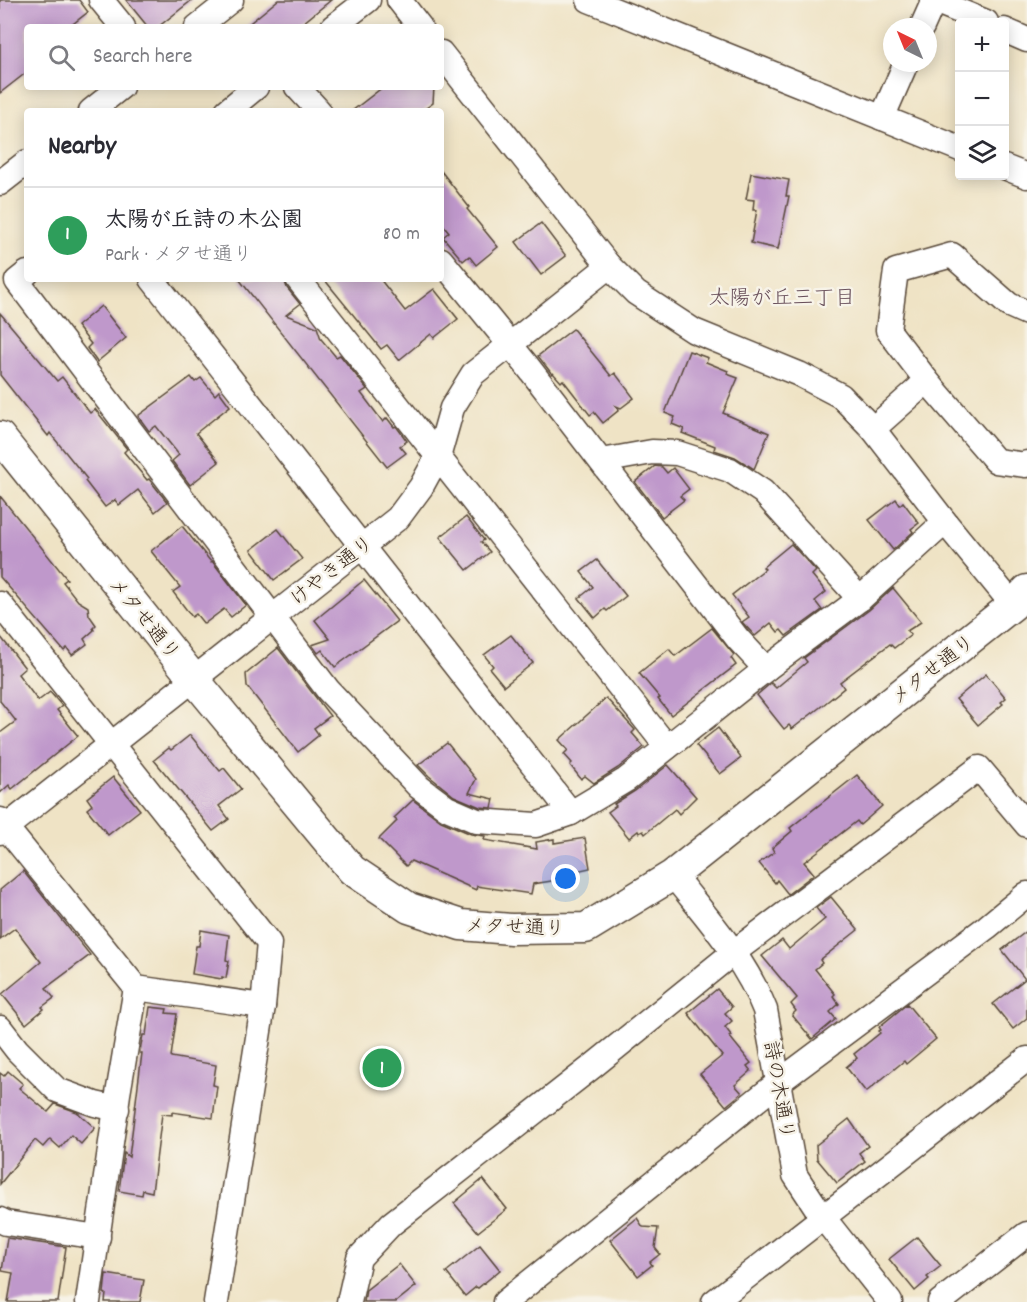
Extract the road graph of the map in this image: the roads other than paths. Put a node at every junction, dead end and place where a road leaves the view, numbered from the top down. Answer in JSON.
{"nodes":[{"id":1,"x":101,"y":0,"type":"edge"},
{"id":2,"x":231,"y":0,"type":"edge"},
{"id":3,"x":368,"y":0,"type":"edge"},
{"id":4,"x":399,"y":0,"type":"edge"},
{"id":5,"x":589,"y":0,"type":"edge"},
{"id":6,"x":933,"y":0,"type":"edge"},
{"id":7,"x":926,"y":18,"type":"edge"},
{"id":8,"x":976,"y":18,"type":"edge"},
{"id":9,"x":121,"y":24,"type":"edge"},
{"id":10,"x":201,"y":24,"type":"edge"},
{"id":11,"x":337,"y":24,"type":"edge"},
{"id":12,"x":418,"y":24,"type":"edge"},
{"id":13,"x":1009,"y":32,"type":"edge"},
{"id":14,"x":1027,"y":40,"type":"edge"},
{"id":15,"x":444,"y":57,"type":"edge"},
{"id":16,"x":902,"y":72,"type":"edge"},
{"id":17,"x":117,"y":90,"type":"edge"},
{"id":18,"x":252,"y":90,"type":"edge"},
{"id":19,"x":300,"y":90,"type":"edge"},
{"id":20,"x":95,"y":108,"type":"edge"},
{"id":21,"x":231,"y":108,"type":"edge"},
{"id":22,"x":316,"y":108,"type":"edge"},
{"id":23,"x":882,"y":118,"type":"junction"},
{"id":24,"x":955,"y":146,"type":"edge"},
{"id":25,"x":24,"y":164,"type":"edge"},
{"id":26,"x":1009,"y":168,"type":"edge"},
{"id":27,"x":1027,"y":176,"type":"edge"},
{"id":28,"x":0,"y":183,"type":"edge"},
{"id":29,"x":444,"y":264,"type":"edge"},
{"id":30,"x":609,"y":266,"type":"junction"},
{"id":31,"x":24,"y":275,"type":"edge"},
{"id":32,"x":154,"y":282,"type":"edge"},
{"id":33,"x":300,"y":282,"type":"edge"},
{"id":34,"x":1027,"y":313,"type":"edge"},
{"id":35,"x":510,"y":344,"type":"junction"},
{"id":36,"x":927,"y":381,"type":"junction"},
{"id":37,"x":873,"y":429,"type":"junction"},
{"id":38,"x":0,"y":437,"type":"edge"},
{"id":39,"x":438,"y":456,"type":"junction"},
{"id":40,"x":602,"y":461,"type":"junction"},
{"id":41,"x":1027,"y":463,"type":"edge"},
{"id":42,"x":945,"y":522,"type":"junction"},
{"id":43,"x":363,"y":547,"type":"junction"},
{"id":44,"x":860,"y":599,"type":"junction"},
{"id":45,"x":0,"y":604,"type":"edge"},
{"id":46,"x":1023,"y":605,"type":"edge"},
{"id":47,"x":271,"y":616,"type":"junction"},
{"id":48,"x":766,"y":669,"type":"junction"},
{"id":49,"x":193,"y":678,"type":"junction"},
{"id":50,"x":110,"y":745,"type":"junction"},
{"id":51,"x":668,"y":747,"type":"junction"},
{"id":52,"x":571,"y":813,"type":"junction"},
{"id":53,"x":1027,"y":825,"type":"edge"},
{"id":54,"x":2,"y":827,"type":"edge"},
{"id":55,"x":673,"y":875,"type":"junction"},
{"id":56,"x":1027,"y":894,"type":"edge"},
{"id":57,"x":734,"y":952,"type":"junction"},
{"id":58,"x":136,"y":988,"type":"junction"},
{"id":59,"x":263,"y":1006,"type":"junction"},
{"id":60,"x":0,"y":1028,"type":"edge"},
{"id":61,"x":1027,"y":1059,"type":"edge"},
{"id":62,"x":779,"y":1082,"type":"junction"},
{"id":63,"x":117,"y":1109,"type":"junction"},
{"id":64,"x":822,"y":1216,"type":"junction"},
{"id":65,"x":0,"y":1220,"type":"edge"},
{"id":66,"x":1027,"y":1234,"type":"edge"},
{"id":67,"x":98,"y":1237,"type":"junction"},
{"id":68,"x":88,"y":1302,"type":"edge"},
{"id":69,"x":216,"y":1302,"type":"edge"},
{"id":70,"x":349,"y":1302,"type":"edge"},
{"id":71,"x":505,"y":1302,"type":"edge"},
{"id":72,"x":714,"y":1302,"type":"edge"},
{"id":73,"x":891,"y":1302,"type":"edge"},
{"id":74,"x":940,"y":1302,"type":"edge"}],
"edges":[{"from":1,"to":9,"type":"street"},
{"from":2,"to":10,"type":"street"},
{"from":3,"to":11,"type":"street"},
{"from":4,"to":12,"type":"street"},
{"from":5,"to":23,"type":"street"},
{"from":6,"to":7,"type":"street"},
{"from":6,"to":8,"type":"street"},
{"from":13,"to":14,"type":"street"},
{"from":15,"to":30,"type":"street"},
{"from":16,"to":23,"type":"street"},
{"from":17,"to":20,"type":"street"},
{"from":18,"to":21,"type":"street"},
{"from":19,"to":22,"type":"street"},
{"from":23,"to":24,"type":"street"},
{"from":25,"to":28,"type":"street"},
{"from":26,"to":27,"type":"street"},
{"from":29,"to":35,"type":"street"},
{"from":30,"to":35,"type":"street","name":"けやき通り"},
{"from":30,"to":37,"type":"street"},
{"from":31,"to":47,"type":"street"},
{"from":32,"to":43,"type":"street"},
{"from":33,"to":39,"type":"street"},
{"from":34,"to":36,"type":"street"},
{"from":35,"to":39,"type":"street","name":"けやき通り"},
{"from":35,"to":40,"type":"street"},
{"from":36,"to":37,"type":"street"},
{"from":36,"to":41,"type":"street"},
{"from":37,"to":42,"type":"street"},
{"from":38,"to":49,"type":"street","name":"メタせ通り"},
{"from":39,"to":43,"type":"street","name":"けやき通り"},
{"from":39,"to":51,"type":"street"},
{"from":40,"to":44,"type":"street"},
{"from":40,"to":48,"type":"street"},
{"from":42,"to":44,"type":"street"},
{"from":42,"to":46,"type":"street"},
{"from":43,"to":47,"type":"street","name":"けやき通り"},
{"from":43,"to":52,"type":"street"},
{"from":44,"to":48,"type":"street"},
{"from":45,"to":50,"type":"street"},
{"from":46,"to":55,"type":"street","name":"メタせ通り"},
{"from":47,"to":49,"type":"street","name":"けやき通り"},
{"from":47,"to":52,"type":"street"},
{"from":48,"to":51,"type":"street"},
{"from":49,"to":50,"type":"street","name":"けやき通り"},
{"from":49,"to":55,"type":"street","name":"メタせ通り"},
{"from":50,"to":54,"type":"street","name":"けやき通り"},
{"from":50,"to":59,"type":"street"},
{"from":51,"to":52,"type":"street"},
{"from":53,"to":57,"type":"street"},
{"from":54,"to":58,"type":"street"},
{"from":55,"to":57,"type":"street","name":"詩の木通り"},
{"from":56,"to":62,"type":"street"},
{"from":57,"to":62,"type":"street","name":"詩の木通り"},
{"from":57,"to":70,"type":"street"},
{"from":58,"to":59,"type":"street"},
{"from":58,"to":63,"type":"street"},
{"from":59,"to":69,"type":"street"},
{"from":60,"to":63,"type":"street"},
{"from":61,"to":64,"type":"street"},
{"from":62,"to":64,"type":"street","name":"詩の木通り"},
{"from":62,"to":71,"type":"street"},
{"from":63,"to":67,"type":"street"},
{"from":64,"to":72,"type":"street"},
{"from":64,"to":73,"type":"street","name":"詩の木通り"},
{"from":65,"to":67,"type":"street"},
{"from":66,"to":74,"type":"street"},
{"from":67,"to":68,"type":"street"}]}
